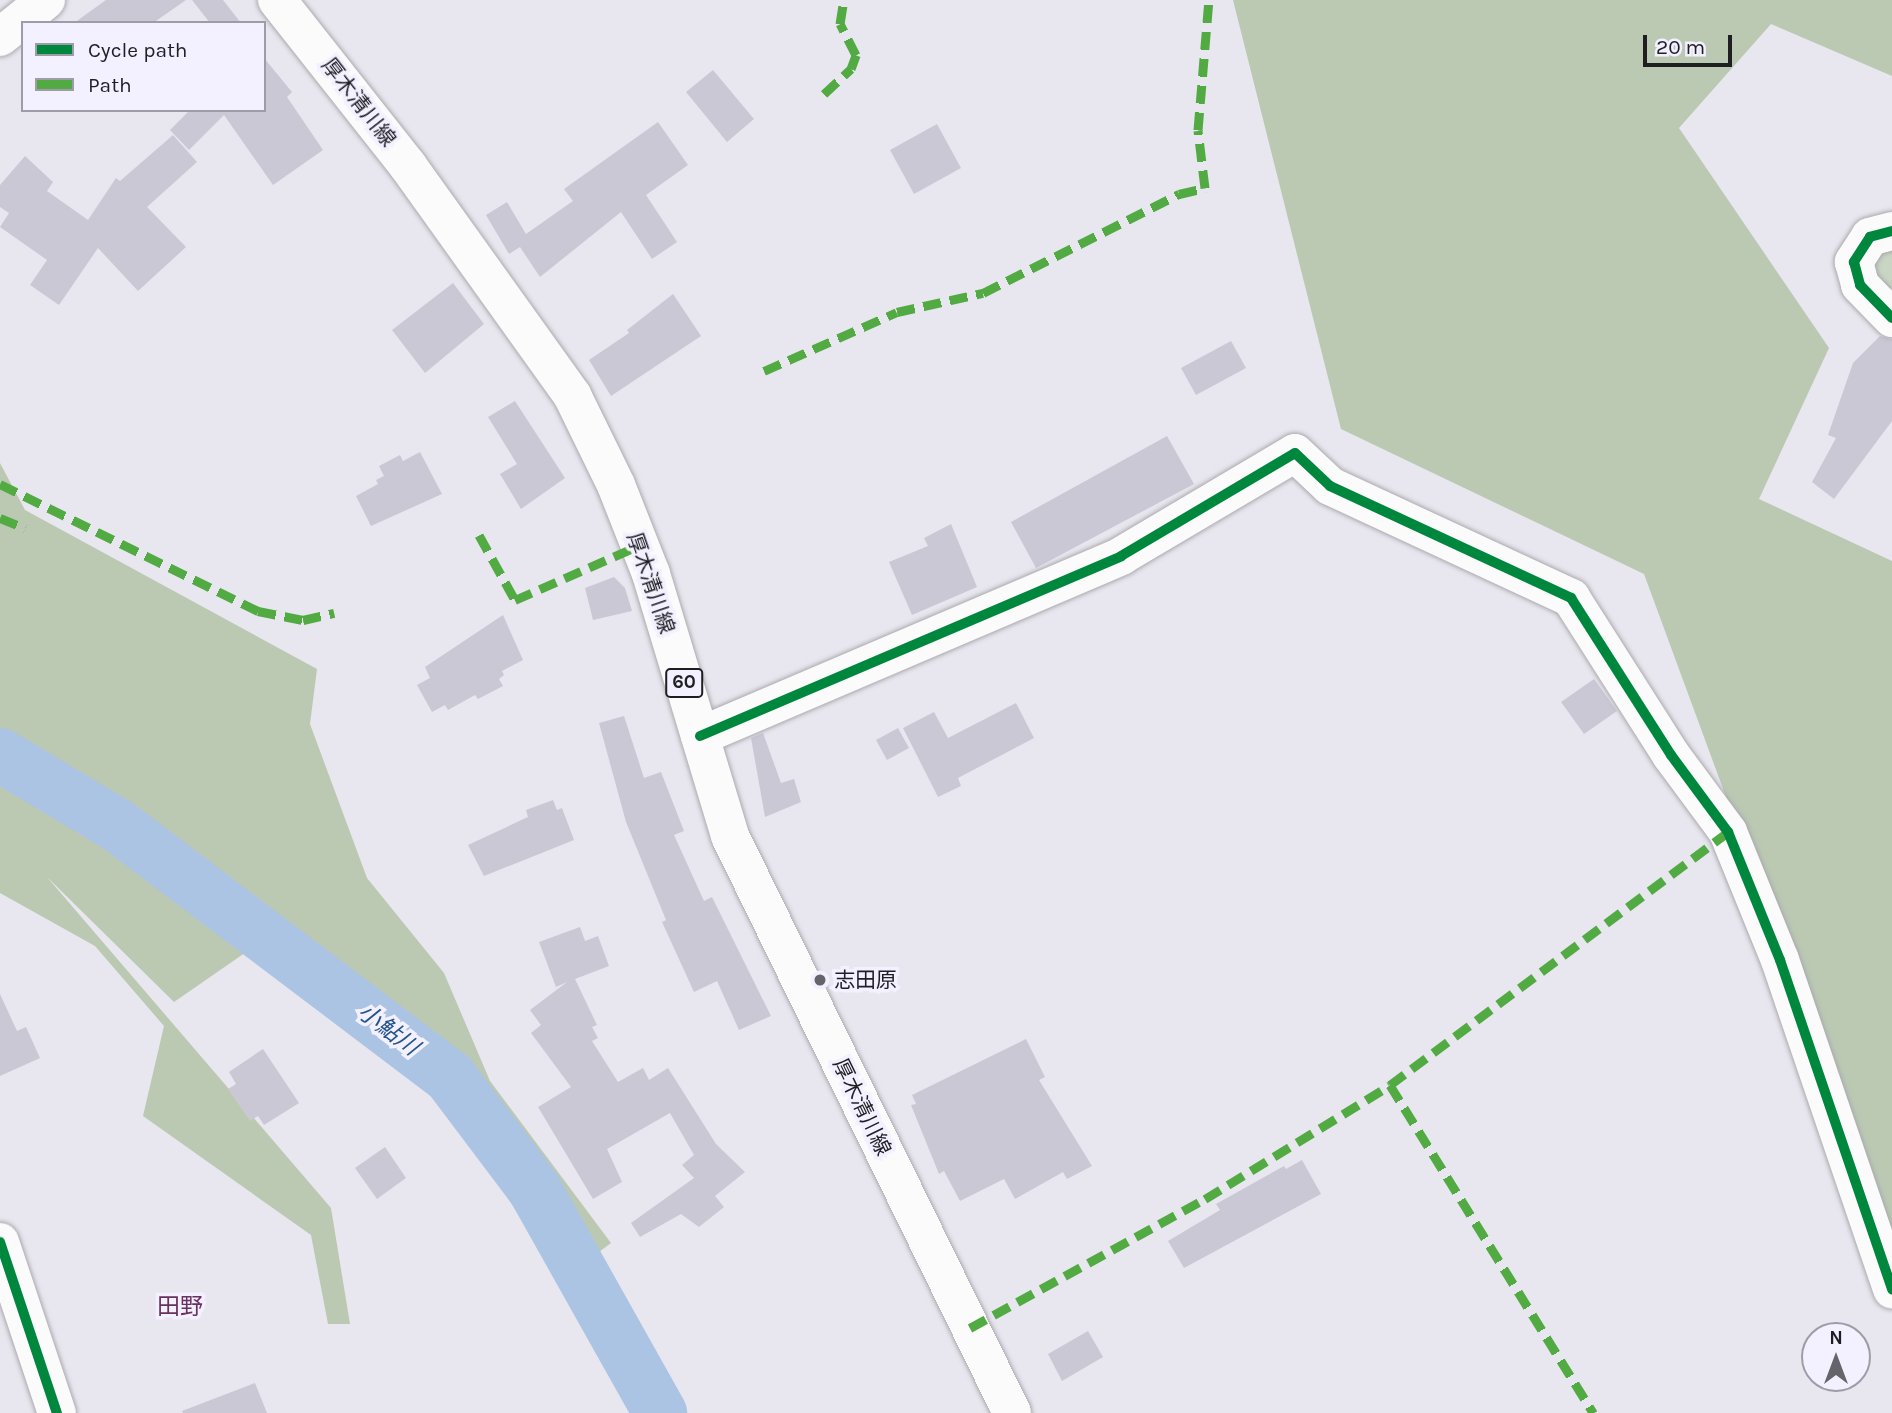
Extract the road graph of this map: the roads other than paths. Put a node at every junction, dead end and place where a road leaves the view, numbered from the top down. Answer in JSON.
{"nodes":[{"id":1,"x":46,"y":0,"type":"edge"},
{"id":2,"x":277,"y":0,"type":"edge"},
{"id":3,"x":0,"y":37,"type":"edge"},
{"id":4,"x":1892,"y":232,"type":"edge"},
{"id":5,"x":1890,"y":312,"type":"edge"},
{"id":6,"x":700,"y":736,"type":"junction"},
{"id":7,"x":0,"y":1242,"type":"edge"},
{"id":8,"x":1892,"y":1289,"type":"edge"},
{"id":9,"x":57,"y":1413,"type":"edge"},
{"id":10,"x":1012,"y":1413,"type":"edge"}],
"edges":[{"from":1,"to":3,"type":"street"},
{"from":2,"to":6,"type":"street","name":"厚木清川線","number":"60"},
{"from":4,"to":5,"type":"street"},
{"from":6,"to":8,"type":"street"},
{"from":6,"to":10,"type":"street","name":"厚木清川線","number":"60"},
{"from":7,"to":9,"type":"street"}]}
